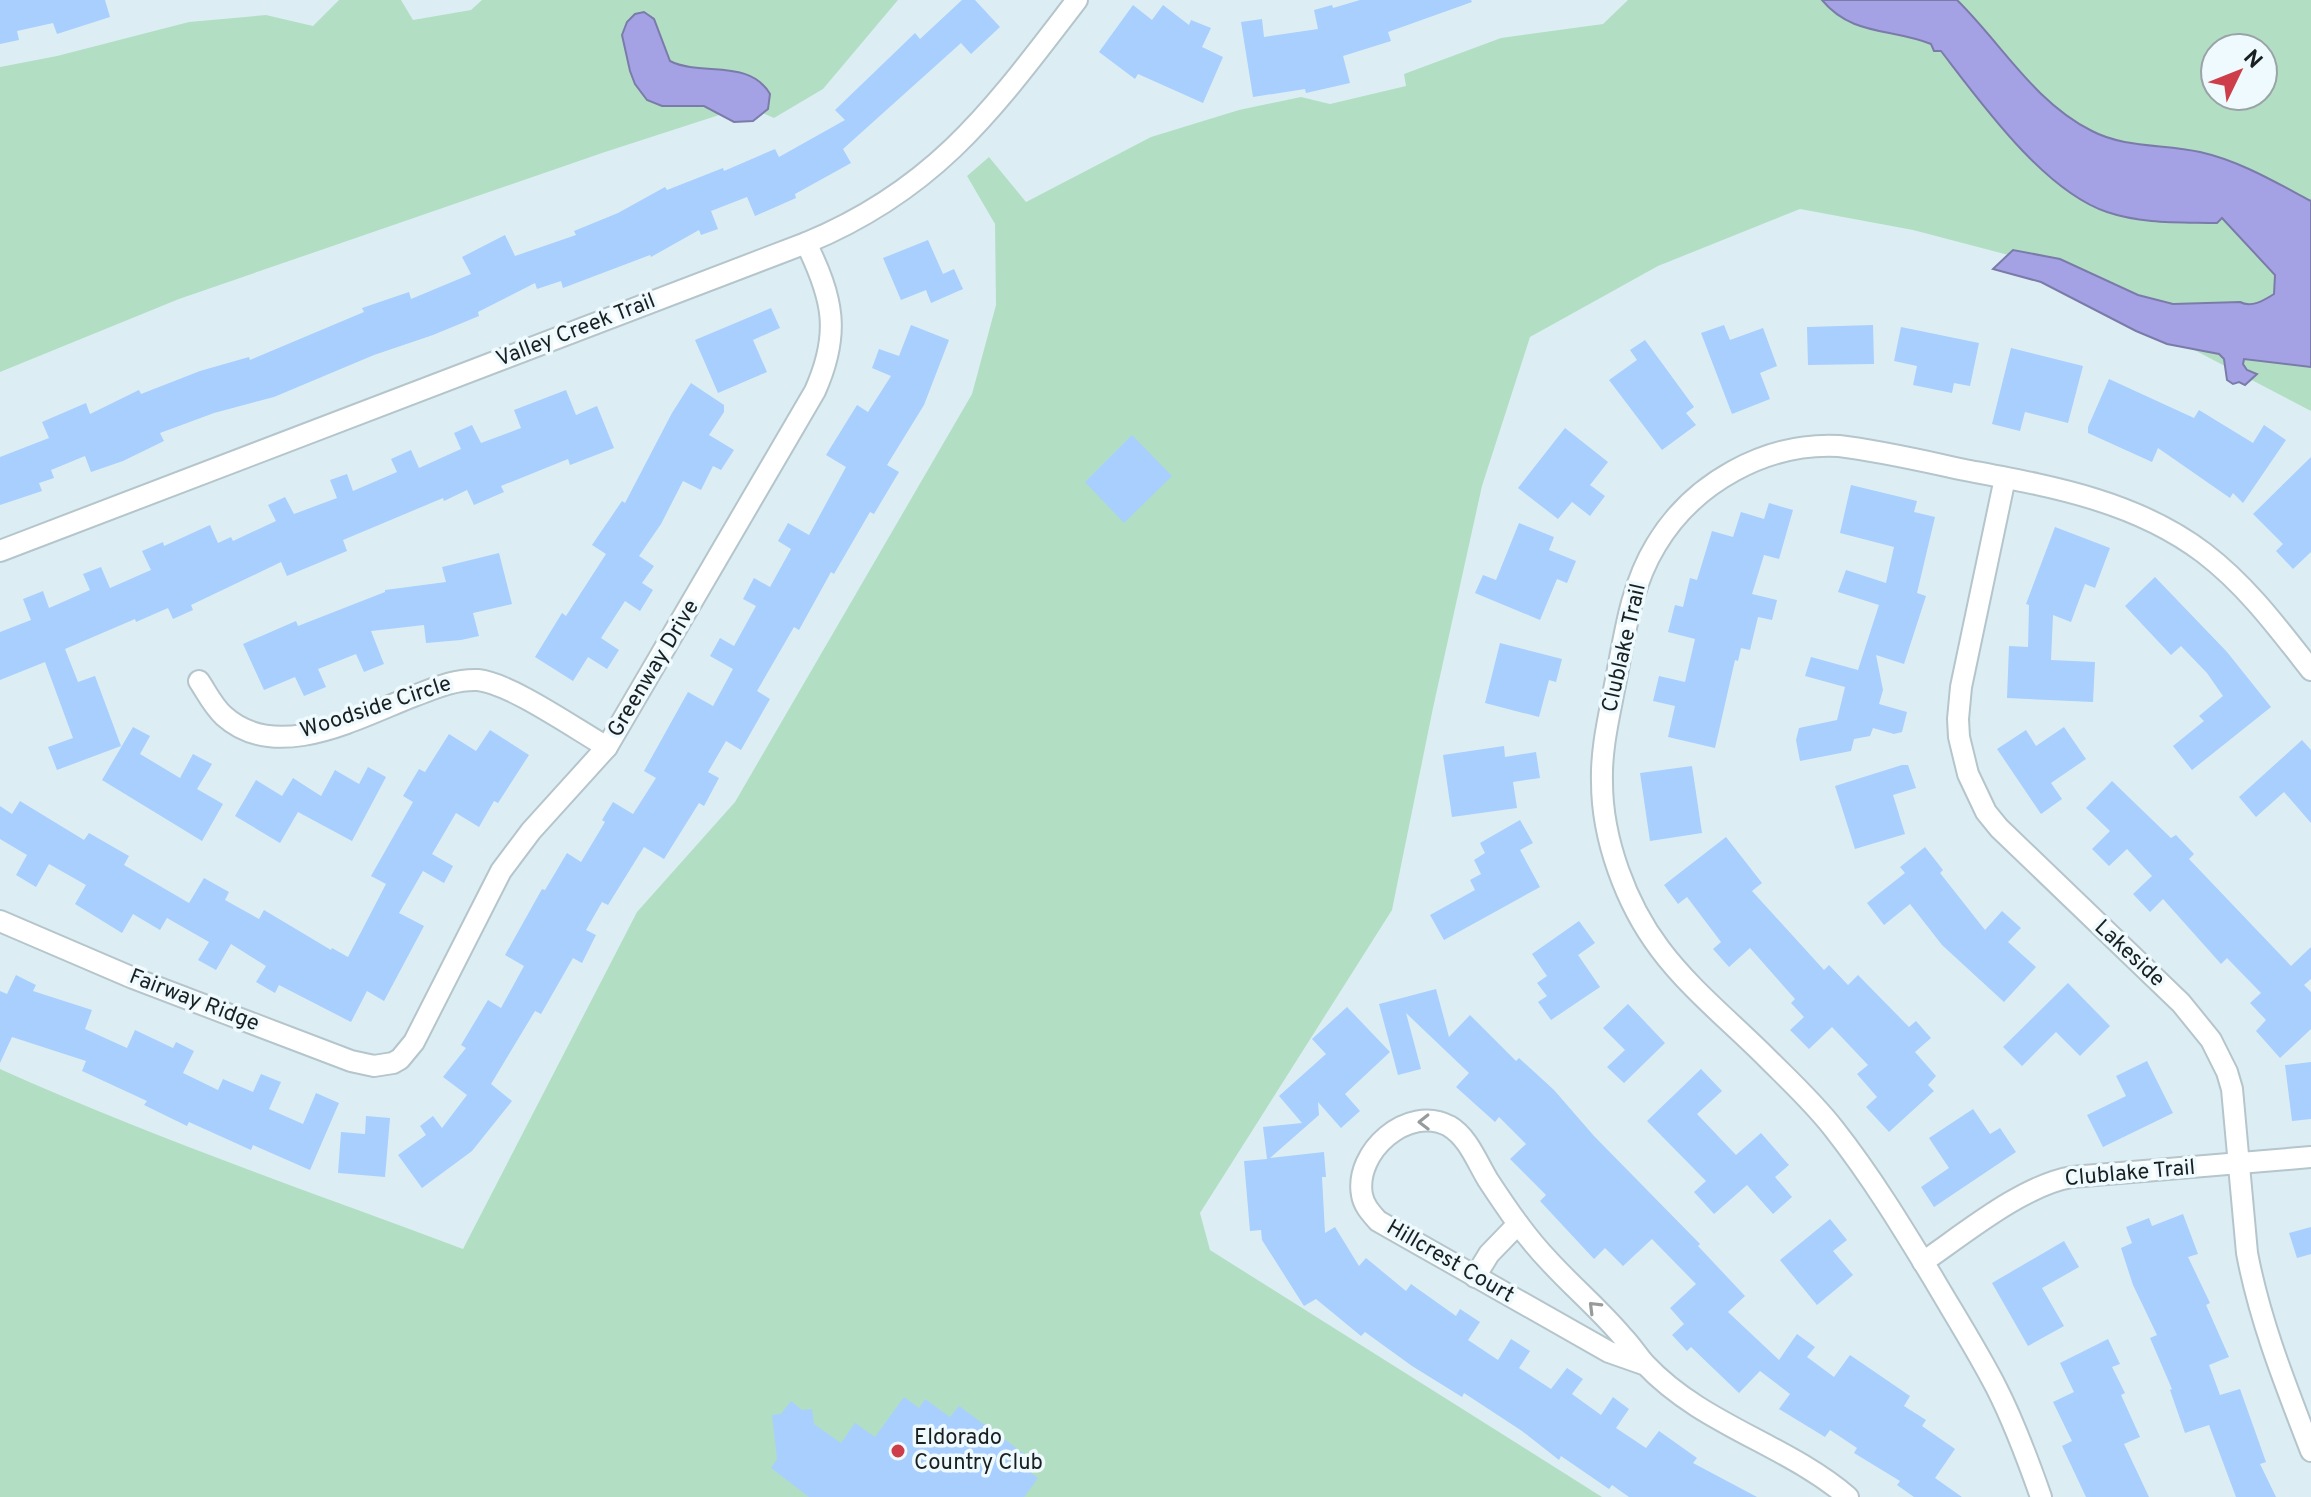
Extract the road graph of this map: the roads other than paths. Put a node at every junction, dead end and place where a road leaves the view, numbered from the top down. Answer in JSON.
{"nodes":[{"id":1,"x":1077,"y":0,"type":"edge"},
{"id":2,"x":806,"y":243,"type":"junction"},
{"id":3,"x":2005,"y":478,"type":"junction"},
{"id":4,"x":0,"y":551,"type":"edge"},
{"id":5,"x":2311,"y":670,"type":"edge"},
{"id":6,"x":199,"y":681,"type":"dead end"},
{"id":7,"x":607,"y":747,"type":"junction"},
{"id":8,"x":0,"y":921,"type":"edge"},
{"id":9,"x":393,"y":1063,"type":"joint"},
{"id":10,"x":2311,"y":1157,"type":"edge"},
{"id":11,"x":2240,"y":1164,"type":"junction"},
{"id":12,"x":1518,"y":1224,"type":"junction"},
{"id":13,"x":1923,"y":1262,"type":"junction"},
{"id":14,"x":1475,"y":1277,"type":"junction"},
{"id":15,"x":1646,"y":1365,"type":"junction"},
{"id":16,"x":2311,"y":1451,"type":"edge"},
{"id":17,"x":1848,"y":1497,"type":"edge"},
{"id":18,"x":2041,"y":1497,"type":"edge"}],
"edges":[{"from":1,"to":2,"type":"street","name":"Valley Creek Trail"},
{"from":2,"to":4,"type":"street","name":"Valley Creek Trail"},
{"from":2,"to":7,"type":"street","name":"Greenway Drive"},
{"from":3,"to":5,"type":"street","name":"Clublake Trail"},
{"from":3,"to":11,"type":"street","name":"Lakeside"},
{"from":3,"to":13,"type":"street","name":"Clublake Trail"},
{"from":6,"to":7,"type":"street","name":"Woodside Circle"},
{"from":7,"to":9,"type":"street","name":"Greenway Drive"},
{"from":8,"to":9,"type":"street","name":"Fairway Ridge"},
{"from":10,"to":11,"type":"street","name":"Clublake Trail"},
{"from":11,"to":13,"type":"street","name":"Clublake Trail"},
{"from":11,"to":16,"type":"street","name":"Lakeside"},
{"from":12,"to":14,"type":"street"},
{"from":12,"to":14,"type":"street","name":"Hillcrest Court","one_way":true},
{"from":15,"to":12,"type":"street","name":"Hillcrest Court","one_way":true},
{"from":13,"to":18,"type":"street","name":"Clublake Trail"},
{"from":14,"to":15,"type":"street","name":"Hillcrest Court"},
{"from":15,"to":17,"type":"street","name":"Hillcrest Court"}]}
